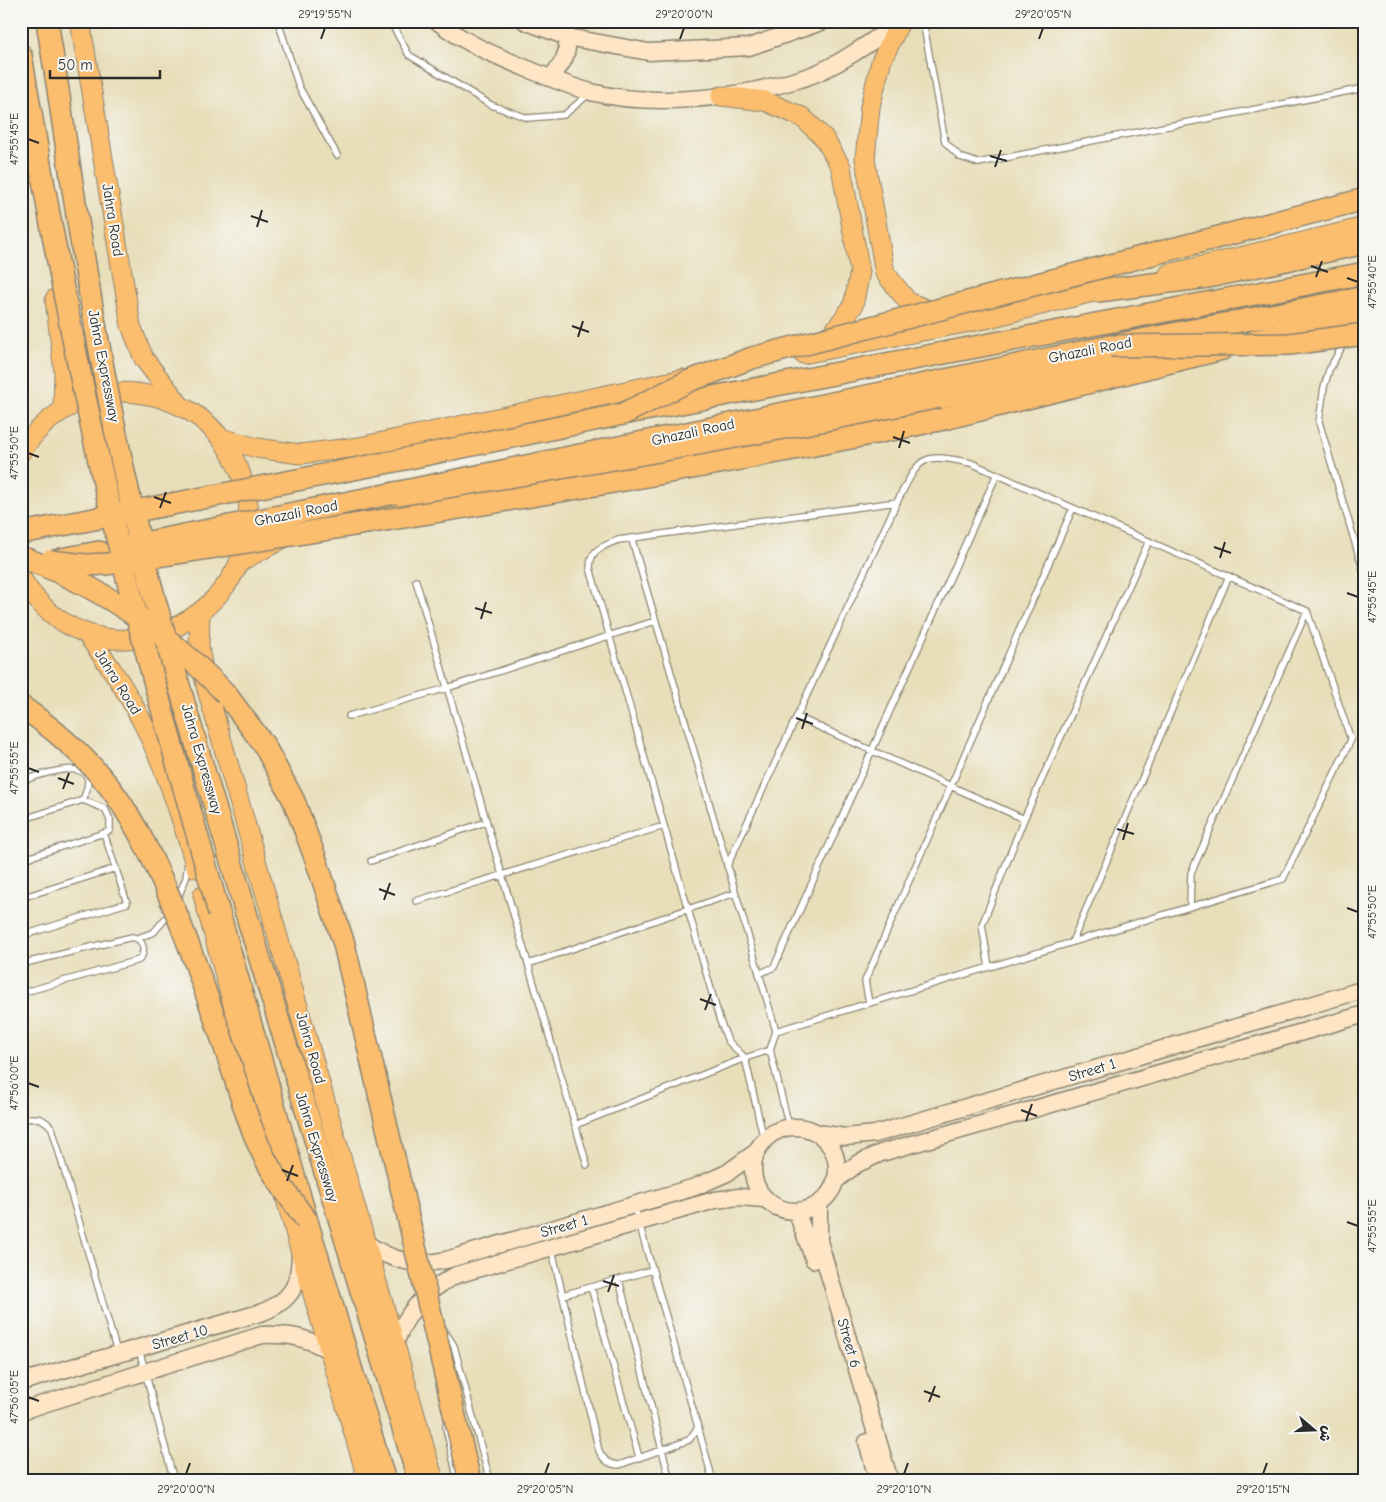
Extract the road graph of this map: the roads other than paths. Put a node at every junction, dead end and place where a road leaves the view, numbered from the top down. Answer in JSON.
{"nodes":[{"id":1,"x":47,"y":21,"type":"edge"},
{"id":2,"x":61,"y":21,"type":"edge"},
{"id":3,"x":80,"y":21,"type":"edge"},
{"id":4,"x":278,"y":21,"type":"edge"},
{"id":5,"x":390,"y":21,"type":"edge"},
{"id":6,"x":436,"y":21,"type":"edge"},
{"id":7,"x":525,"y":21,"type":"edge"},
{"id":8,"x":824,"y":21,"type":"edge"},
{"id":9,"x":923,"y":21,"type":"edge"},
{"id":10,"x":901,"y":23,"type":"edge"},
{"id":11,"x":567,"y":37,"type":"junction"},
{"id":12,"x":21,"y":55,"type":"edge"},
{"id":13,"x":53,"y":58,"type":"junction"},
{"id":14,"x":550,"y":78,"type":"junction"},
{"id":15,"x":1365,"y":88,"type":"edge"},
{"id":16,"x":591,"y":92,"type":"junction"},
{"id":17,"x":721,"y":96,"type":"junction"},
{"id":18,"x":21,"y":111,"type":"edge"},
{"id":19,"x":337,"y":155,"type":"dead end"},
{"id":20,"x":1365,"y":199,"type":"edge"},
{"id":21,"x":1365,"y":226,"type":"edge"},
{"id":22,"x":1365,"y":242,"type":"edge"},
{"id":23,"x":1365,"y":273,"type":"edge"},
{"id":24,"x":1098,"y":291,"type":"junction"},
{"id":25,"x":1365,"y":297,"type":"edge"},
{"id":26,"x":1360,"y":316,"type":"edge"},
{"id":27,"x":985,"y":319,"type":"junction"},
{"id":28,"x":1365,"y":334,"type":"edge"},
{"id":29,"x":1110,"y":346,"type":"junction"},
{"id":30,"x":792,"y":356,"type":"junction"},
{"id":31,"x":180,"y":405,"type":"junction"},
{"id":32,"x":63,"y":410,"type":"junction"},
{"id":33,"x":623,"y":414,"type":"junction"},
{"id":34,"x":221,"y":438,"type":"junction"},
{"id":35,"x":21,"y":452,"type":"edge"},
{"id":36,"x":997,"y":474,"type":"junction"},
{"id":37,"x":897,"y":502,"type":"junction"},
{"id":38,"x":1073,"y":508,"type":"junction"},
{"id":39,"x":21,"y":533,"type":"edge"},
{"id":40,"x":632,"y":540,"type":"junction"},
{"id":41,"x":1149,"y":541,"type":"junction"},
{"id":42,"x":21,"y":557,"type":"edge"},
{"id":43,"x":50,"y":561,"type":"junction"},
{"id":44,"x":239,"y":562,"type":"junction"},
{"id":45,"x":21,"y":566,"type":"edge"},
{"id":46,"x":1229,"y":576,"type":"junction"},
{"id":47,"x":1365,"y":576,"type":"edge"},
{"id":48,"x":21,"y":578,"type":"edge"},
{"id":49,"x":416,"y":581,"type":"dead end"},
{"id":50,"x":27,"y":595,"type":"edge"},
{"id":51,"x":1307,"y":611,"type":"junction"},
{"id":52,"x":200,"y":614,"type":"junction"},
{"id":53,"x":655,"y":621,"type":"junction"},
{"id":54,"x":86,"y":633,"type":"junction"},
{"id":55,"x":609,"y":636,"type":"junction"},
{"id":56,"x":447,"y":688,"type":"junction"},
{"id":57,"x":21,"y":706,"type":"edge"},
{"id":58,"x":349,"y":716,"type":"dead end"},
{"id":59,"x":797,"y":717,"type":"junction"},
{"id":60,"x":872,"y":752,"type":"junction"},
{"id":61,"x":21,"y":781,"type":"edge"},
{"id":62,"x":950,"y":786,"type":"junction"},
{"id":63,"x":83,"y":800,"type":"junction"},
{"id":64,"x":1024,"y":819,"type":"junction"},
{"id":65,"x":21,"y":820,"type":"edge"},
{"id":66,"x":486,"y":822,"type":"junction"},
{"id":67,"x":664,"y":826,"type":"junction"},
{"id":68,"x":104,"y":833,"type":"junction"},
{"id":69,"x":190,"y":849,"type":"junction"},
{"id":70,"x":21,"y":860,"type":"edge"},
{"id":71,"x":371,"y":861,"type":"dead end"},
{"id":72,"x":728,"y":866,"type":"junction"},
{"id":73,"x":116,"y":868,"type":"junction"},
{"id":74,"x":502,"y":875,"type":"junction"},
{"id":75,"x":735,"y":893,"type":"junction"},
{"id":76,"x":21,"y":898,"type":"edge"},
{"id":77,"x":416,"y":901,"type":"dead end"},
{"id":78,"x":1190,"y":907,"type":"junction"},
{"id":79,"x":688,"y":909,"type":"junction"},
{"id":80,"x":21,"y":936,"type":"edge"},
{"id":81,"x":138,"y":938,"type":"junction"},
{"id":82,"x":1072,"y":942,"type":"junction"},
{"id":83,"x":21,"y":964,"type":"edge"},
{"id":84,"x":528,"y":964,"type":"junction"},
{"id":85,"x":990,"y":967,"type":"junction"},
{"id":86,"x":759,"y":974,"type":"junction"},
{"id":87,"x":1365,"y":989,"type":"edge"},
{"id":88,"x":21,"y":992,"type":"edge"},
{"id":89,"x":869,"y":1003,"type":"junction"},
{"id":90,"x":1365,"y":1014,"type":"edge"},
{"id":91,"x":776,"y":1031,"type":"junction"},
{"id":92,"x":770,"y":1050,"type":"junction"},
{"id":93,"x":745,"y":1058,"type":"junction"},
{"id":94,"x":21,"y":1120,"type":"edge"},
{"id":95,"x":575,"y":1125,"type":"junction"},
{"id":96,"x":789,"y":1127,"type":"junction"},
{"id":97,"x":817,"y":1133,"type":"junction"},
{"id":98,"x":760,"y":1146,"type":"junction"},
{"id":99,"x":587,"y":1166,"type":"dead end"},
{"id":100,"x":836,"y":1181,"type":"junction"},
{"id":101,"x":764,"y":1199,"type":"junction"},
{"id":102,"x":819,"y":1204,"type":"junction"},
{"id":103,"x":633,"y":1205,"type":"junction"},
{"id":104,"x":797,"y":1213,"type":"junction"},
{"id":105,"x":307,"y":1222,"type":"junction"},
{"id":106,"x":638,"y":1222,"type":"junction"},
{"id":107,"x":547,"y":1231,"type":"junction"},
{"id":108,"x":366,"y":1243,"type":"junction"},
{"id":109,"x":552,"y":1247,"type":"junction"},
{"id":110,"x":300,"y":1250,"type":"junction"},
{"id":111,"x":652,"y":1270,"type":"junction"},
{"id":112,"x":619,"y":1280,"type":"junction"},
{"id":113,"x":591,"y":1288,"type":"junction"},
{"id":114,"x":563,"y":1295,"type":"junction"},
{"id":115,"x":425,"y":1319,"type":"dead end"},
{"id":116,"x":395,"y":1344,"type":"junction"},
{"id":117,"x":139,"y":1349,"type":"junction"},
{"id":118,"x":330,"y":1351,"type":"junction"},
{"id":119,"x":118,"y":1356,"type":"junction"},
{"id":120,"x":145,"y":1372,"type":"junction"},
{"id":121,"x":21,"y":1382,"type":"edge"},
{"id":122,"x":468,"y":1399,"type":"junction"},
{"id":123,"x":21,"y":1411,"type":"edge"},
{"id":124,"x":698,"y":1426,"type":"junction"},
{"id":125,"x":662,"y":1449,"type":"junction"},
{"id":126,"x":639,"y":1458,"type":"junction"},
{"id":127,"x":174,"y":1481,"type":"edge"},
{"id":128,"x":368,"y":1481,"type":"edge"},
{"id":129,"x":385,"y":1481,"type":"edge"},
{"id":130,"x":419,"y":1481,"type":"edge"},
{"id":131,"x":434,"y":1481,"type":"edge"},
{"id":132,"x":458,"y":1481,"type":"edge"},
{"id":133,"x":470,"y":1481,"type":"edge"},
{"id":134,"x":490,"y":1481,"type":"edge"},
{"id":135,"x":670,"y":1481,"type":"edge"},
{"id":136,"x":713,"y":1481,"type":"edge"},
{"id":137,"x":878,"y":1481,"type":"edge"},
{"id":138,"x":890,"y":1481,"type":"edge"}],
"edges":[{"from":1,"to":13,"type":"highway","name":"Jahra Expressway"},
{"from":2,"to":13,"type":"highway"},
{"from":3,"to":31,"type":"main road","name":"Jahra Road"},
{"from":4,"to":19,"type":"lane"},
{"from":5,"to":16,"type":"lane"},
{"from":6,"to":14,"type":"street"},
{"from":7,"to":11,"type":"street"},
{"from":8,"to":11,"type":"street"},
{"from":9,"to":15,"type":"lane"},
{"from":10,"to":17,"type":"street"},
{"from":10,"to":27,"type":"main road"},
{"from":11,"to":14,"type":"street"},
{"from":12,"to":105,"type":"highway","name":"Jahra Expressway","bridge":true},
{"from":13,"to":130,"type":"highway","name":"Jahra Expressway","bridge":true},
{"from":14,"to":16,"type":"street"},
{"from":16,"to":17,"type":"street"},
{"from":17,"to":30,"type":"main road"},
{"from":18,"to":32,"type":"main road"},
{"from":20,"to":33,"type":"highway","bridge":true},
{"from":21,"to":24,"type":"main road"},
{"from":22,"to":24,"type":"highway"},
{"from":23,"to":33,"type":"highway","name":"Ghazali Road","bridge":true},
{"from":24,"to":27,"type":"main road"},
{"from":25,"to":29,"type":"highway","name":"Ghazali Road","bridge":true},
{"from":26,"to":43,"type":"highway","bridge":true},
{"from":26,"to":44,"type":"main road","name":"Ghazali Road"},
{"from":26,"to":47,"type":"lane"},
{"from":27,"to":30,"type":"main road"},
{"from":28,"to":29,"type":"highway","bridge":true},
{"from":29,"to":43,"type":"highway","name":"Ghazali Road","bridge":true},
{"from":30,"to":34,"type":"main road"},
{"from":31,"to":32,"type":"main road"},
{"from":31,"to":34,"type":"main road"},
{"from":32,"to":35,"type":"main road"},
{"from":33,"to":39,"type":"highway","name":"Ghazali Road","bridge":true},
{"from":34,"to":44,"type":"main road"},
{"from":36,"to":37,"type":"lane"},
{"from":36,"to":38,"type":"lane"},
{"from":36,"to":60,"type":"lane"},
{"from":37,"to":40,"type":"lane"},
{"from":37,"to":59,"type":"lane"},
{"from":38,"to":41,"type":"lane"},
{"from":38,"to":62,"type":"lane"},
{"from":40,"to":53,"type":"lane"},
{"from":40,"to":55,"type":"lane"},
{"from":41,"to":46,"type":"lane"},
{"from":41,"to":64,"type":"lane"},
{"from":42,"to":133,"type":"highway","bridge":true},
{"from":43,"to":45,"type":"highway","name":"Ghazali Road","bridge":true},
{"from":44,"to":52,"type":"main road"},
{"from":46,"to":51,"type":"lane"},
{"from":46,"to":82,"type":"lane"},
{"from":48,"to":50,"type":"main road"},
{"from":49,"to":56,"type":"lane"},
{"from":50,"to":54,"type":"main road"},
{"from":51,"to":78,"type":"lane"},
{"from":51,"to":78,"type":"lane"},
{"from":52,"to":54,"type":"main road"},
{"from":52,"to":108,"type":"main road","name":"Jahra Road"},
{"from":53,"to":55,"type":"lane"},
{"from":53,"to":72,"type":"lane"},
{"from":54,"to":69,"type":"main road","name":"Jahra Road"},
{"from":55,"to":56,"type":"lane"},
{"from":55,"to":67,"type":"lane"},
{"from":56,"to":58,"type":"lane"},
{"from":56,"to":66,"type":"lane"},
{"from":57,"to":105,"type":"highway","bridge":true},
{"from":59,"to":60,"type":"lane"},
{"from":59,"to":72,"type":"lane"},
{"from":60,"to":62,"type":"lane"},
{"from":60,"to":86,"type":"lane"},
{"from":61,"to":63,"type":"lane"},
{"from":62,"to":64,"type":"lane"},
{"from":62,"to":89,"type":"lane"},
{"from":63,"to":65,"type":"lane"},
{"from":63,"to":68,"type":"lane"},
{"from":64,"to":85,"type":"lane"},
{"from":66,"to":71,"type":"lane"},
{"from":66,"to":74,"type":"lane"},
{"from":67,"to":74,"type":"lane"},
{"from":67,"to":79,"type":"lane"},
{"from":68,"to":70,"type":"lane"},
{"from":68,"to":73,"type":"lane"},
{"from":69,"to":81,"type":"lane"},
{"from":69,"to":110,"type":"main road","name":"Jahra Road"},
{"from":72,"to":75,"type":"lane"},
{"from":73,"to":76,"type":"lane"},
{"from":73,"to":80,"type":"lane"},
{"from":74,"to":77,"type":"lane"},
{"from":74,"to":84,"type":"lane"},
{"from":75,"to":79,"type":"lane"},
{"from":75,"to":86,"type":"lane"},
{"from":78,"to":82,"type":"lane"},
{"from":79,"to":84,"type":"lane"},
{"from":79,"to":93,"type":"lane"},
{"from":81,"to":83,"type":"lane"},
{"from":81,"to":88,"type":"lane"},
{"from":82,"to":85,"type":"lane"},
{"from":84,"to":95,"type":"lane"},
{"from":85,"to":89,"type":"lane"},
{"from":86,"to":91,"type":"lane"},
{"from":87,"to":97,"type":"street","name":"Street 1"},
{"from":89,"to":91,"type":"lane"},
{"from":90,"to":100,"type":"street","name":"Street 1"},
{"from":91,"to":92,"type":"lane"},
{"from":92,"to":93,"type":"lane"},
{"from":92,"to":96,"type":"lane"},
{"from":93,"to":95,"type":"lane"},
{"from":93,"to":98,"type":"lane"},
{"from":94,"to":119,"type":"lane"},
{"from":95,"to":99,"type":"lane"},
{"from":96,"to":97,"type":"street"},
{"from":96,"to":98,"type":"street"},
{"from":97,"to":100,"type":"street"},
{"from":98,"to":101,"type":"street"},
{"from":98,"to":103,"type":"street","name":"Street 1"},
{"from":100,"to":102,"type":"street"},
{"from":101,"to":104,"type":"street"},
{"from":101,"to":106,"type":"street","name":"Street 1"},
{"from":102,"to":104,"type":"street"},
{"from":102,"to":138,"type":"street","name":"Street 6"},
{"from":103,"to":106,"type":"lane"},
{"from":103,"to":107,"type":"street","name":"Street 1"},
{"from":104,"to":137,"type":"street","name":"Street 6"},
{"from":105,"to":129,"type":"highway","name":"Jahra Expressway"},
{"from":106,"to":109,"type":"street","name":"Street 1"},
{"from":106,"to":111,"type":"lane"},
{"from":107,"to":108,"type":"street","name":"Street 1"},
{"from":107,"to":109,"type":"lane"},
{"from":108,"to":116,"type":"main road","name":"Jahra Road"},
{"from":109,"to":114,"type":"lane"},
{"from":109,"to":116,"type":"street","name":"Street 1"},
{"from":110,"to":117,"type":"street","name":"Street 10"},
{"from":110,"to":118,"type":"main road","name":"Jahra Road"},
{"from":111,"to":112,"type":"lane"},
{"from":111,"to":124,"type":"lane"},
{"from":112,"to":113,"type":"lane"},
{"from":112,"to":125,"type":"lane"},
{"from":113,"to":114,"type":"lane"},
{"from":113,"to":126,"type":"lane"},
{"from":114,"to":126,"type":"lane"},
{"from":115,"to":122,"type":"lane"},
{"from":116,"to":131,"type":"main road","name":"Jahra Road"},
{"from":117,"to":119,"type":"street","name":"Street 10"},
{"from":117,"to":120,"type":"lane"},
{"from":118,"to":120,"type":"street","name":"Street 10"},
{"from":118,"to":128,"type":"main road","name":"Jahra Road"},
{"from":119,"to":121,"type":"street","name":"Street 10"},
{"from":120,"to":123,"type":"street","name":"Street 10"},
{"from":120,"to":127,"type":"lane"},
{"from":122,"to":132,"type":"lane"},
{"from":122,"to":134,"type":"lane"},
{"from":124,"to":125,"type":"lane"},
{"from":124,"to":136,"type":"lane"},
{"from":125,"to":126,"type":"lane"},
{"from":125,"to":135,"type":"lane"}]}
